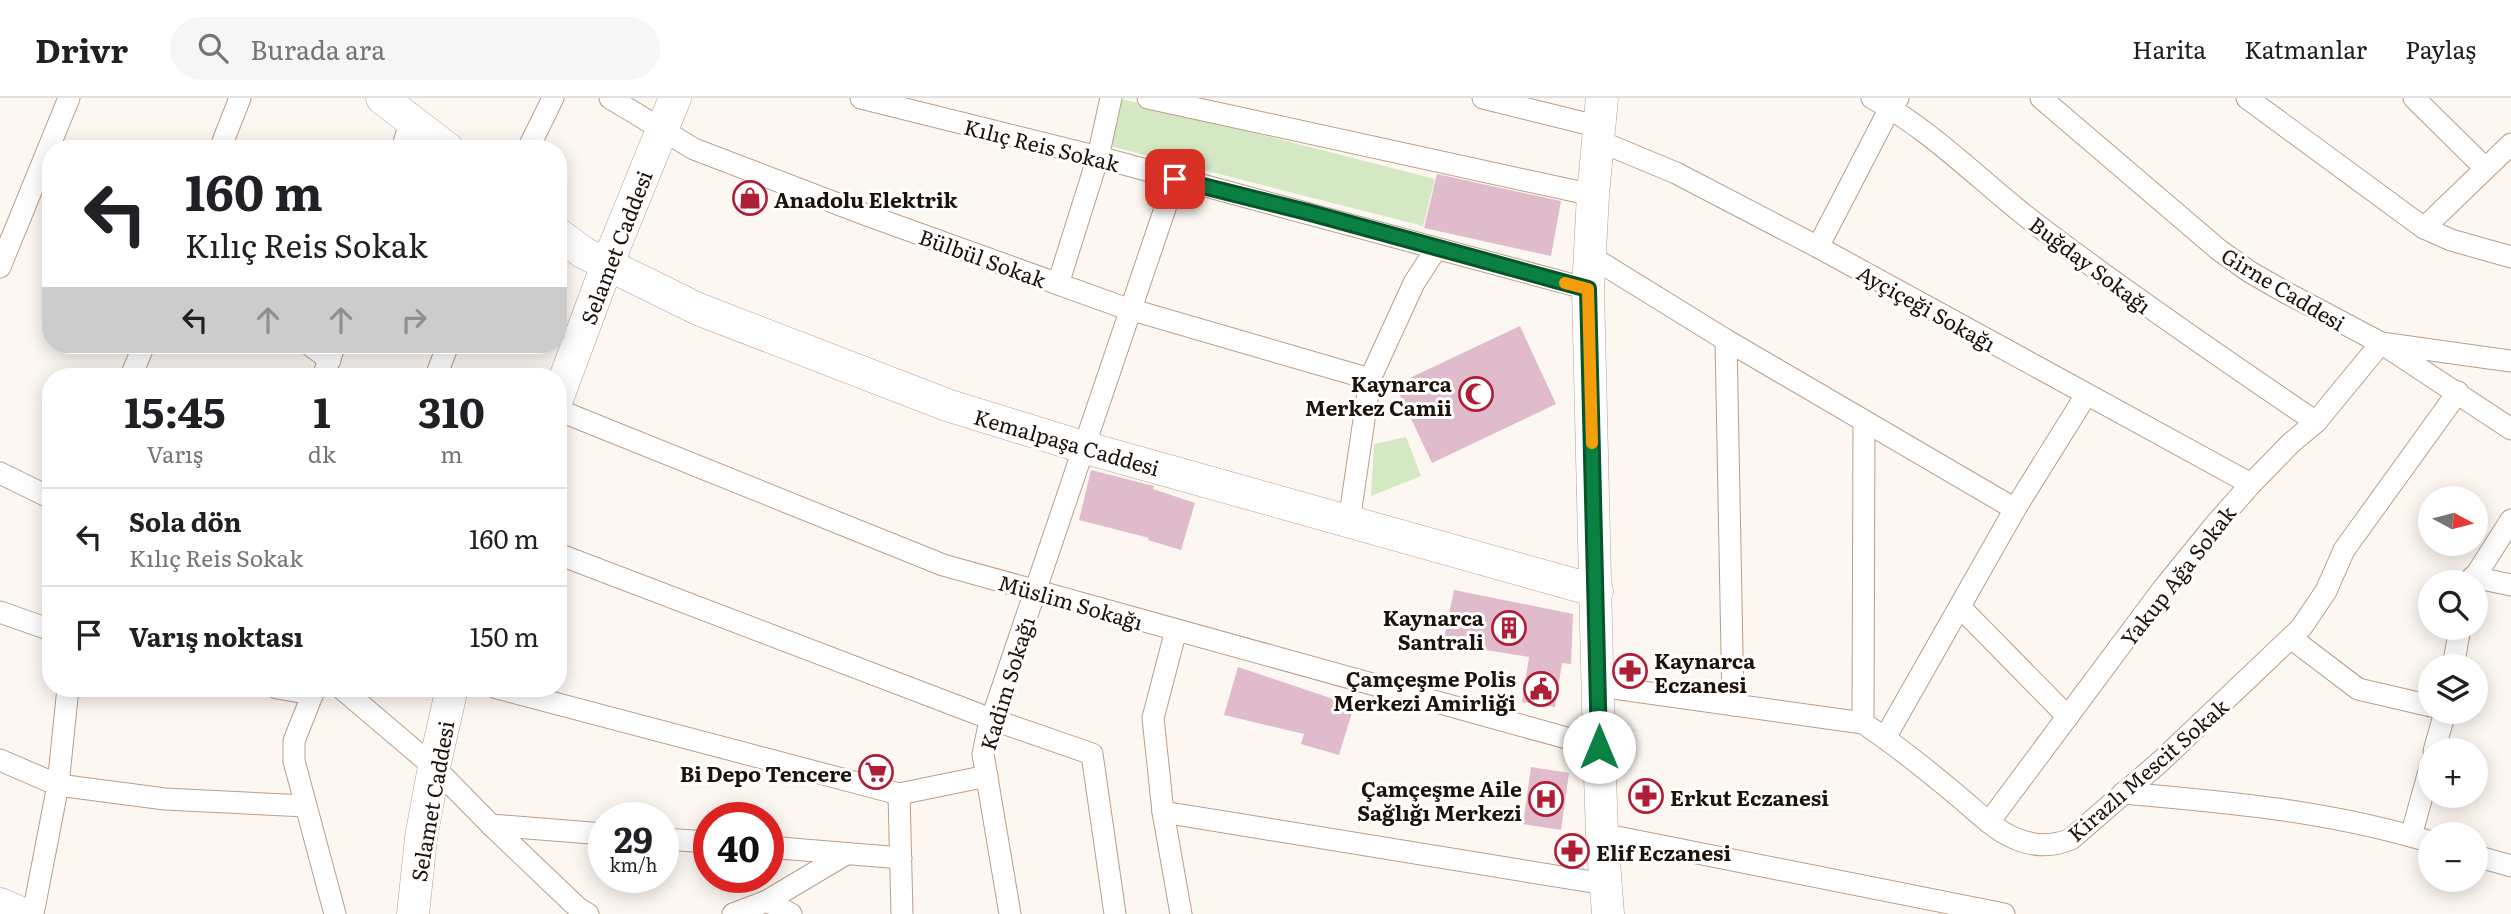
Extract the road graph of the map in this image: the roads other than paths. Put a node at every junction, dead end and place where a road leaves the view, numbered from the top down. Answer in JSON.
{"nodes":[{"id":1,"x":69,"y":98,"type":"edge"},
{"id":2,"x":240,"y":98,"type":"edge"},
{"id":3,"x":382,"y":98,"type":"edge"},
{"id":4,"x":553,"y":98,"type":"edge"},
{"id":5,"x":610,"y":98,"type":"edge"},
{"id":6,"x":675,"y":98,"type":"edge"},
{"id":7,"x":860,"y":98,"type":"edge"},
{"id":8,"x":1111,"y":98,"type":"edge"},
{"id":9,"x":1148,"y":98,"type":"edge"},
{"id":10,"x":1483,"y":98,"type":"edge"},
{"id":11,"x":2041,"y":98,"type":"edge"},
{"id":12,"x":2246,"y":98,"type":"edge"},
{"id":13,"x":2414,"y":98,"type":"edge"},
{"id":14,"x":1886,"y":101,"type":"edge"},
{"id":15,"x":1600,"y":122,"type":"edge"},
{"id":16,"x":662,"y":129,"type":"junction"},
{"id":17,"x":406,"y":134,"type":"edge"},
{"id":18,"x":52,"y":140,"type":"edge"},
{"id":19,"x":224,"y":140,"type":"edge"},
{"id":20,"x":423,"y":140,"type":"edge"},
{"id":21,"x":532,"y":140,"type":"edge"},
{"id":22,"x":2511,"y":144,"type":"edge"},
{"id":23,"x":1098,"y":157,"type":"junction"},
{"id":24,"x":42,"y":164,"type":"edge"},
{"id":25,"x":2485,"y":168,"type":"junction"},
{"id":26,"x":1175,"y":179,"type":"junction"},
{"id":27,"x":1593,"y":195,"type":"junction"},
{"id":28,"x":2424,"y":228,"type":"junction"},
{"id":29,"x":567,"y":241,"type":"edge"},
{"id":30,"x":1818,"y":247,"type":"junction"},
{"id":31,"x":1436,"y":249,"type":"junction"},
{"id":32,"x":1590,"y":256,"type":"junction"},
{"id":33,"x":2511,"y":257,"type":"edge"},
{"id":34,"x":607,"y":265,"type":"junction"},
{"id":35,"x":0,"y":267,"type":"edge"},
{"id":36,"x":1058,"y":284,"type":"junction"},
{"id":37,"x":1588,"y":289,"type":"junction"},
{"id":38,"x":1130,"y":309,"type":"junction"},
{"id":39,"x":1726,"y":340,"type":"junction"},
{"id":40,"x":2381,"y":343,"type":"junction"},
{"id":41,"x":2511,"y":361,"type":"edge"},
{"id":42,"x":567,"y":373,"type":"edge"},
{"id":43,"x":1370,"y":379,"type":"junction"},
{"id":44,"x":2458,"y":392,"type":"junction"},
{"id":45,"x":2085,"y":395,"type":"junction"},
{"id":46,"x":567,"y":414,"type":"edge"},
{"id":47,"x":1864,"y":422,"type":"junction"},
{"id":48,"x":2316,"y":422,"type":"junction"},
{"id":49,"x":2511,"y":429,"type":"edge"},
{"id":50,"x":1083,"y":447,"type":"junction"},
{"id":51,"x":0,"y":473,"type":"edge"},
{"id":52,"x":2251,"y":484,"type":"junction"},
{"id":53,"x":42,"y":494,"type":"edge"},
{"id":54,"x":2015,"y":509,"type":"junction"},
{"id":55,"x":2511,"y":520,"type":"edge"},
{"id":56,"x":1349,"y":522,"type":"junction"},
{"id":57,"x":567,"y":557,"type":"edge"},
{"id":58,"x":2478,"y":570,"type":"edge"},
{"id":59,"x":2488,"y":582,"type":"edge"},
{"id":60,"x":2511,"y":585,"type":"edge"},
{"id":61,"x":1035,"y":591,"type":"junction"},
{"id":62,"x":1597,"y":591,"type":"junction"},
{"id":63,"x":1960,"y":607,"type":"junction"},
{"id":64,"x":0,"y":612,"type":"edge"},
{"id":65,"x":42,"y":627,"type":"edge"},
{"id":66,"x":1176,"y":630,"type":"junction"},
{"id":67,"x":2291,"y":638,"type":"junction"},
{"id":68,"x":1599,"y":686,"type":"junction"},
{"id":69,"x":67,"y":697,"type":"edge"},
{"id":70,"x":312,"y":697,"type":"edge"},
{"id":71,"x":352,"y":697,"type":"edge"},
{"id":72,"x":450,"y":697,"type":"edge"},
{"id":73,"x":531,"y":697,"type":"edge"},
{"id":74,"x":2418,"y":703,"type":"edge"},
{"id":75,"x":1733,"y":705,"type":"junction"},
{"id":76,"x":2068,"y":717,"type":"junction"},
{"id":77,"x":991,"y":719,"type":"junction"},
{"id":78,"x":1863,"y":723,"type":"junction"},
{"id":79,"x":1885,"y":738,"type":"junction"},
{"id":80,"x":1599,"y":747,"type":"junction"},
{"id":81,"x":0,"y":760,"type":"edge"},
{"id":82,"x":434,"y":767,"type":"junction"},
{"id":83,"x":986,"y":776,"type":"junction"},
{"id":84,"x":58,"y":785,"type":"junction"},
{"id":85,"x":2123,"y":793,"type":"junction"},
{"id":86,"x":899,"y":794,"type":"junction"},
{"id":87,"x":306,"y":806,"type":"junction"},
{"id":88,"x":1163,"y":812,"type":"junction"},
{"id":89,"x":1989,"y":822,"type":"junction"},
{"id":90,"x":491,"y":825,"type":"junction"},
{"id":91,"x":588,"y":833,"type":"edge"},
{"id":92,"x":1602,"y":834,"type":"junction"},
{"id":93,"x":2418,"y":838,"type":"edge"},
{"id":94,"x":784,"y":848,"type":"edge"},
{"id":95,"x":846,"y":854,"type":"junction"},
{"id":96,"x":901,"y":858,"type":"junction"},
{"id":97,"x":2488,"y":859,"type":"edge"},
{"id":98,"x":2511,"y":866,"type":"edge"},
{"id":99,"x":1607,"y":899,"type":"edge"},
{"id":100,"x":767,"y":901,"type":"junction"},
{"id":101,"x":0,"y":905,"type":"edge"},
{"id":102,"x":23,"y":914,"type":"edge"},
{"id":103,"x":33,"y":914,"type":"edge"},
{"id":104,"x":335,"y":914,"type":"edge"},
{"id":105,"x":413,"y":914,"type":"edge"},
{"id":106,"x":587,"y":914,"type":"edge"},
{"id":107,"x":733,"y":914,"type":"edge"},
{"id":108,"x":791,"y":914,"type":"edge"},
{"id":109,"x":902,"y":914,"type":"edge"},
{"id":110,"x":1010,"y":914,"type":"edge"},
{"id":111,"x":1115,"y":914,"type":"edge"},
{"id":112,"x":1181,"y":914,"type":"edge"},
{"id":113,"x":2004,"y":914,"type":"edge"}],
"edges":[{"from":1,"to":18,"type":"street"},
{"from":2,"to":19,"type":"street"},
{"from":3,"to":17,"type":"street"},
{"from":4,"to":21,"type":"street"},
{"from":5,"to":16,"type":"street","name":"Bülbül Sokak"},
{"from":6,"to":16,"type":"street","name":"Selamet Caddesi"},
{"from":7,"to":23,"type":"street","name":"Kılıç Reis Sokak"},
{"from":8,"to":23,"type":"street"},
{"from":9,"to":27,"type":"street"},
{"from":10,"to":15,"type":"street","name":"Ayçiçeği Sokağı"},
{"from":11,"to":40,"type":"street","name":"Girne Caddesi"},
{"from":12,"to":28,"type":"street"},
{"from":13,"to":25,"type":"street"},
{"from":14,"to":30,"type":"street"},
{"from":14,"to":48,"type":"street","name":"Buğday Sokağı"},
{"from":15,"to":27,"type":"street"},
{"from":15,"to":30,"type":"street","name":"Ayçiçeği Sokağı"},
{"from":16,"to":34,"type":"street","name":"Selamet Caddesi"},
{"from":16,"to":36,"type":"street","name":"Bülbül Sokak"},
{"from":17,"to":20,"type":"street"},
{"from":22,"to":25,"type":"street"},
{"from":23,"to":26,"type":"street","name":"Kılıç Reis Sokak"},
{"from":23,"to":36,"type":"street"},
{"from":24,"to":35,"type":"street"},
{"from":25,"to":28,"type":"street"},
{"from":26,"to":31,"type":"street","name":"Kılıç Reis Sokak"},
{"from":26,"to":38,"type":"street","name":"Kadim Sokağı"},
{"from":27,"to":32,"type":"street"},
{"from":28,"to":33,"type":"street"},
{"from":29,"to":34,"type":"street","name":"Kemalpaşa Caddesi"},
{"from":30,"to":45,"type":"street","name":"Ayçiçeği Sokağı"},
{"from":31,"to":37,"type":"street","name":"Kılıç Reis Sokak"},
{"from":31,"to":43,"type":"street"},
{"from":32,"to":37,"type":"street"},
{"from":32,"to":39,"type":"street"},
{"from":34,"to":42,"type":"street","name":"Selamet Caddesi"},
{"from":34,"to":50,"type":"street","name":"Kemalpaşa Caddesi"},
{"from":36,"to":38,"type":"street","name":"Bülbül Sokak"},
{"from":37,"to":62,"type":"street"},
{"from":38,"to":43,"type":"street","name":"Bülbül Sokak"},
{"from":38,"to":50,"type":"street","name":"Kadim Sokağı"},
{"from":39,"to":47,"type":"street"},
{"from":39,"to":75,"type":"street"},
{"from":40,"to":41,"type":"street"},
{"from":40,"to":44,"type":"street","name":"Girne Caddesi"},
{"from":40,"to":48,"type":"street","name":"Yakup Ağa Sokak"},
{"from":43,"to":56,"type":"street"},
{"from":44,"to":49,"type":"street","name":"Girne Caddesi"},
{"from":44,"to":67,"type":"street","name":"Kirazlı Mescit Sokak"},
{"from":45,"to":52,"type":"street","name":"Ayçiçeği Sokağı"},
{"from":45,"to":54,"type":"street"},
{"from":46,"to":61,"type":"street","name":"Müslim Sokağı"},
{"from":47,"to":54,"type":"street"},
{"from":47,"to":78,"type":"street"},
{"from":48,"to":52,"type":"street","name":"Yakup Ağa Sokak"},
{"from":50,"to":56,"type":"street","name":"Kemalpaşa Caddesi"},
{"from":50,"to":61,"type":"street","name":"Kadim Sokağı"},
{"from":51,"to":53,"type":"street"},
{"from":52,"to":76,"type":"street","name":"Yakup Ağa Sokak"},
{"from":54,"to":63,"type":"street"},
{"from":55,"to":58,"type":"street"},
{"from":56,"to":62,"type":"street","name":"Kemalpaşa Caddesi"},
{"from":57,"to":77,"type":"street"},
{"from":59,"to":60,"type":"street"},
{"from":61,"to":66,"type":"street","name":"Müslim Sokağı"},
{"from":61,"to":77,"type":"street","name":"Kadim Sokağı"},
{"from":62,"to":68,"type":"street"},
{"from":63,"to":76,"type":"street"},
{"from":63,"to":79,"type":"street"},
{"from":64,"to":65,"type":"street"},
{"from":66,"to":80,"type":"street","name":"Müslim Sokağı"},
{"from":66,"to":88,"type":"street"},
{"from":67,"to":74,"type":"street"},
{"from":67,"to":85,"type":"street","name":"Kirazlı Mescit Sokak"},
{"from":68,"to":75,"type":"street","name":"Kirazlı Mescit Sokak"},
{"from":68,"to":80,"type":"street"},
{"from":69,"to":84,"type":"street"},
{"from":70,"to":87,"type":"street"},
{"from":71,"to":82,"type":"street"},
{"from":72,"to":82,"type":"street","name":"Selamet Caddesi"},
{"from":73,"to":86,"type":"street"},
{"from":75,"to":78,"type":"street","name":"Kirazlı Mescit Sokak"},
{"from":76,"to":89,"type":"street","name":"Yakup Ağa Sokak"},
{"from":77,"to":83,"type":"street","name":"Kadim Sokağı"},
{"from":77,"to":111,"type":"street"},
{"from":78,"to":79,"type":"street","name":"Kirazlı Mescit Sokak"},
{"from":79,"to":89,"type":"street","name":"Kirazlı Mescit Sokak"},
{"from":80,"to":92,"type":"street"},
{"from":81,"to":84,"type":"street"},
{"from":82,"to":90,"type":"street"},
{"from":82,"to":105,"type":"street","name":"Selamet Caddesi"},
{"from":83,"to":86,"type":"street"},
{"from":83,"to":110,"type":"street","name":"Kadim Sokağı"},
{"from":84,"to":87,"type":"street"},
{"from":84,"to":103,"type":"street"},
{"from":85,"to":89,"type":"street","name":"Kirazlı Mescit Sokak"},
{"from":85,"to":93,"type":"street"},
{"from":86,"to":96,"type":"street"},
{"from":87,"to":104,"type":"street"},
{"from":88,"to":99,"type":"street"},
{"from":88,"to":112,"type":"street"},
{"from":90,"to":91,"type":"street"},
{"from":90,"to":106,"type":"street"},
{"from":92,"to":99,"type":"street"},
{"from":92,"to":113,"type":"street"},
{"from":94,"to":95,"type":"street"},
{"from":95,"to":96,"type":"street"},
{"from":95,"to":100,"type":"street"},
{"from":96,"to":109,"type":"street"},
{"from":97,"to":98,"type":"street"},
{"from":100,"to":107,"type":"street"},
{"from":100,"to":108,"type":"street"},
{"from":101,"to":102,"type":"street"}]}
